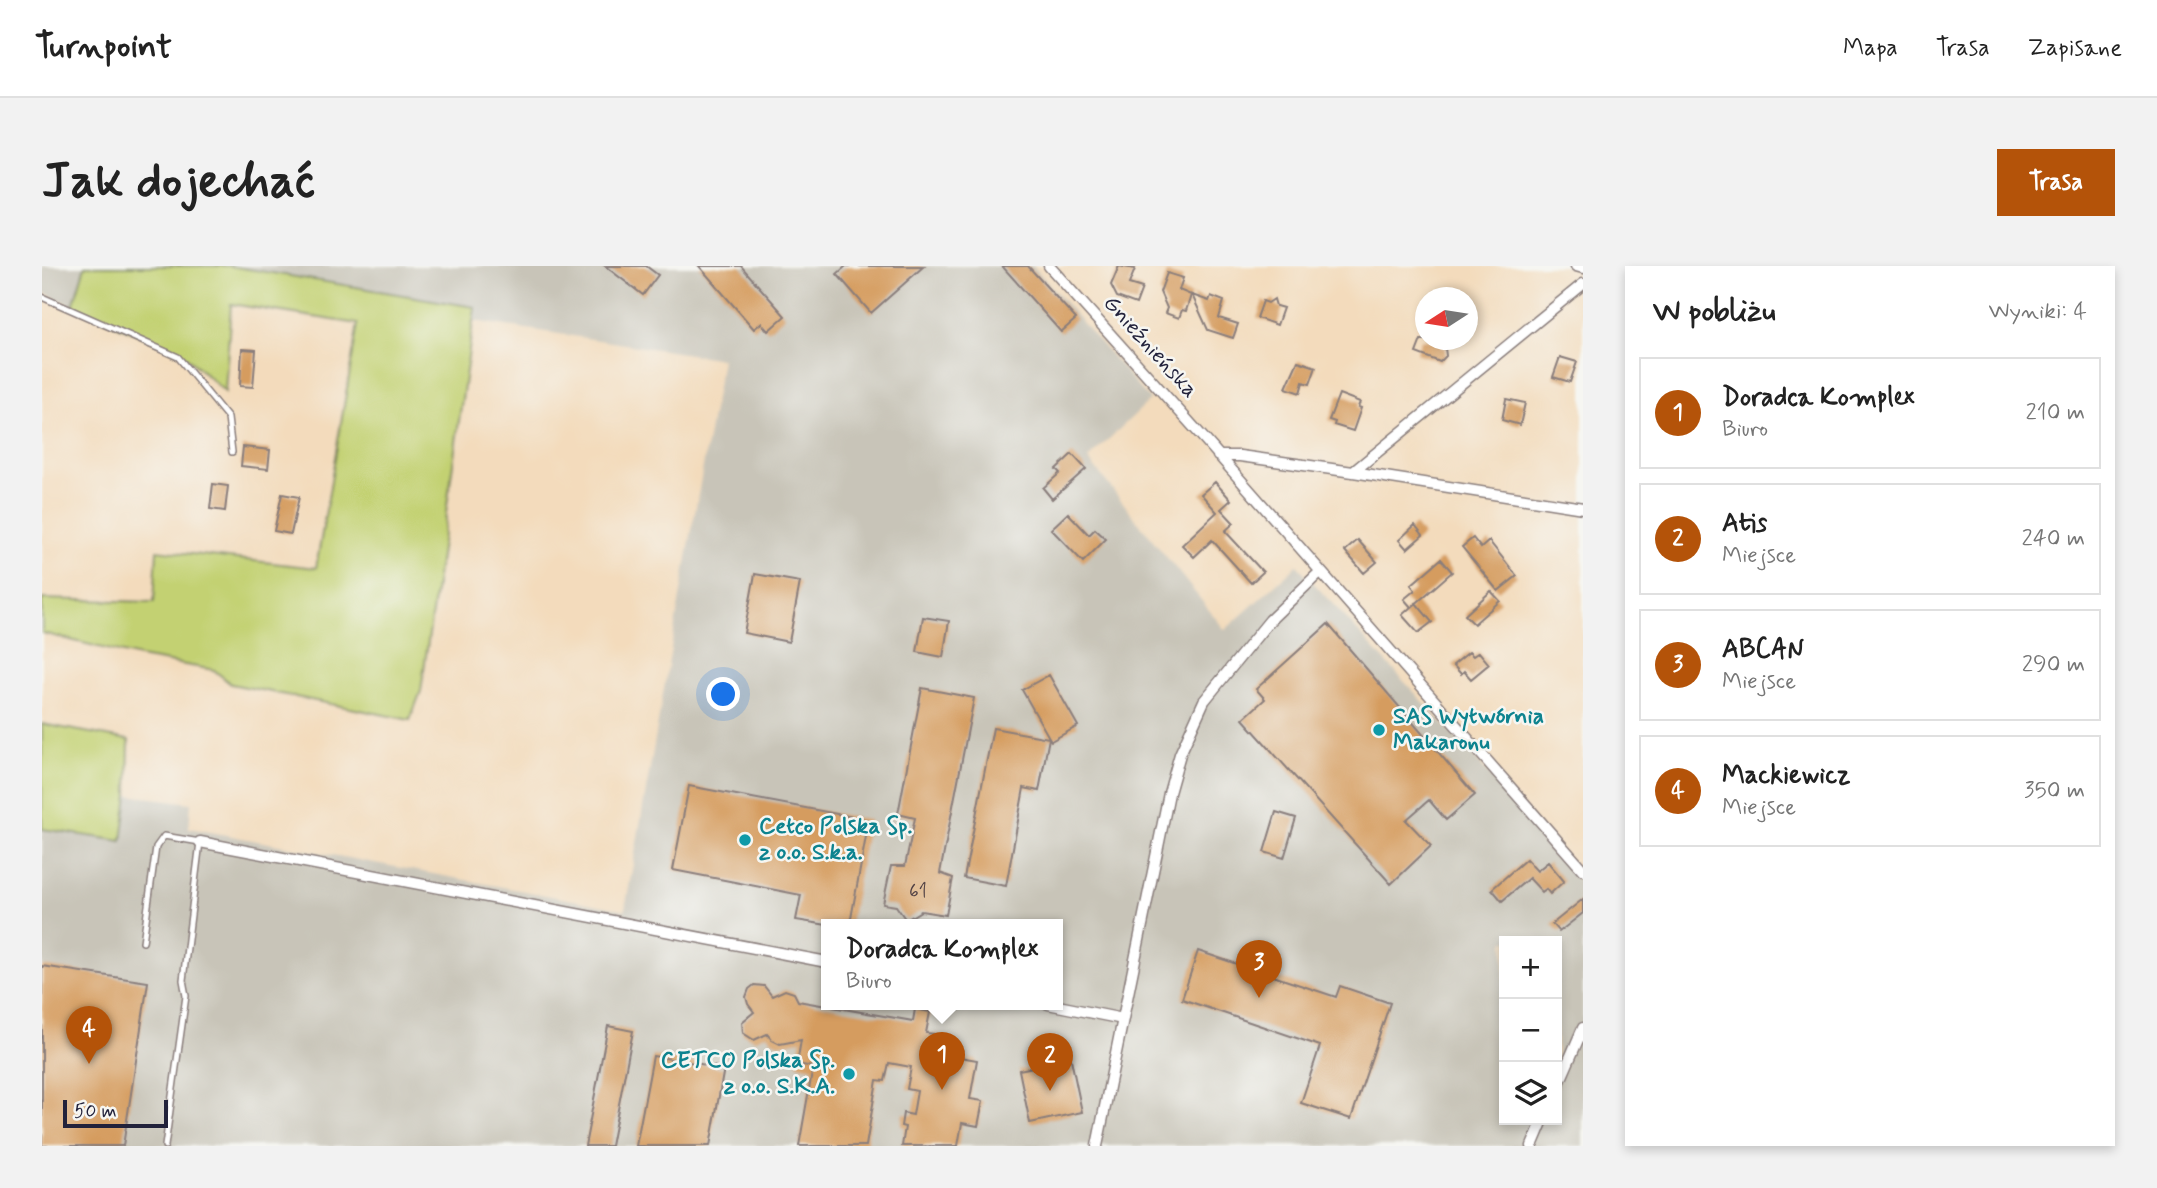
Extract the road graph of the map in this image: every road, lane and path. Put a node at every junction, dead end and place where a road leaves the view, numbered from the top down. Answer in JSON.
{"nodes":[{"id":1,"x":1049,"y":266,"type":"edge"},
{"id":2,"x":1576,"y":266,"type":"edge"},
{"id":3,"x":1583,"y":268,"type":"edge"},
{"id":4,"x":1583,"y":284,"type":"edge"},
{"id":5,"x":42,"y":297,"type":"edge"},
{"id":6,"x":232,"y":452,"type":"dead end"},
{"id":7,"x":1218,"y":456,"type":"junction"},
{"id":8,"x":1353,"y":472,"type":"junction"},
{"id":9,"x":1583,"y":508,"type":"edge"},
{"id":10,"x":1320,"y":572,"type":"junction"},
{"id":11,"x":200,"y":842,"type":"junction"},
{"id":12,"x":1583,"y":870,"type":"edge"},
{"id":13,"x":143,"y":942,"type":"dead end"},
{"id":14,"x":821,"y":961,"type":"edge"},
{"id":15,"x":1063,"y":1007,"type":"edge"},
{"id":16,"x":1123,"y":1018,"type":"junction"},
{"id":17,"x":1583,"y":1028,"type":"edge"},
{"id":18,"x":1562,"y":1076,"type":"edge"},
{"id":19,"x":1541,"y":1125,"type":"edge"},
{"id":20,"x":165,"y":1146,"type":"edge"},
{"id":21,"x":1097,"y":1146,"type":"edge"},
{"id":22,"x":1532,"y":1146,"type":"edge"}],
"edges":[{"from":1,"to":7,"type":"street","name":"Gnieźnieńska"},
{"from":2,"to":3,"type":"street"},
{"from":4,"to":8,"type":"street"},
{"from":5,"to":6,"type":"lane"},
{"from":7,"to":8,"type":"street"},
{"from":7,"to":10,"type":"street","name":"Gnieźnieńska"},
{"from":8,"to":9,"type":"street"},
{"from":10,"to":12,"type":"street","name":"Gnieźnieńska"},
{"from":10,"to":16,"type":"street"},
{"from":11,"to":13,"type":"lane"},
{"from":11,"to":14,"type":"street"},
{"from":11,"to":20,"type":"lane"},
{"from":15,"to":16,"type":"street"},
{"from":16,"to":21,"type":"street"},
{"from":17,"to":18,"type":"street"},
{"from":19,"to":22,"type":"street"}]}
